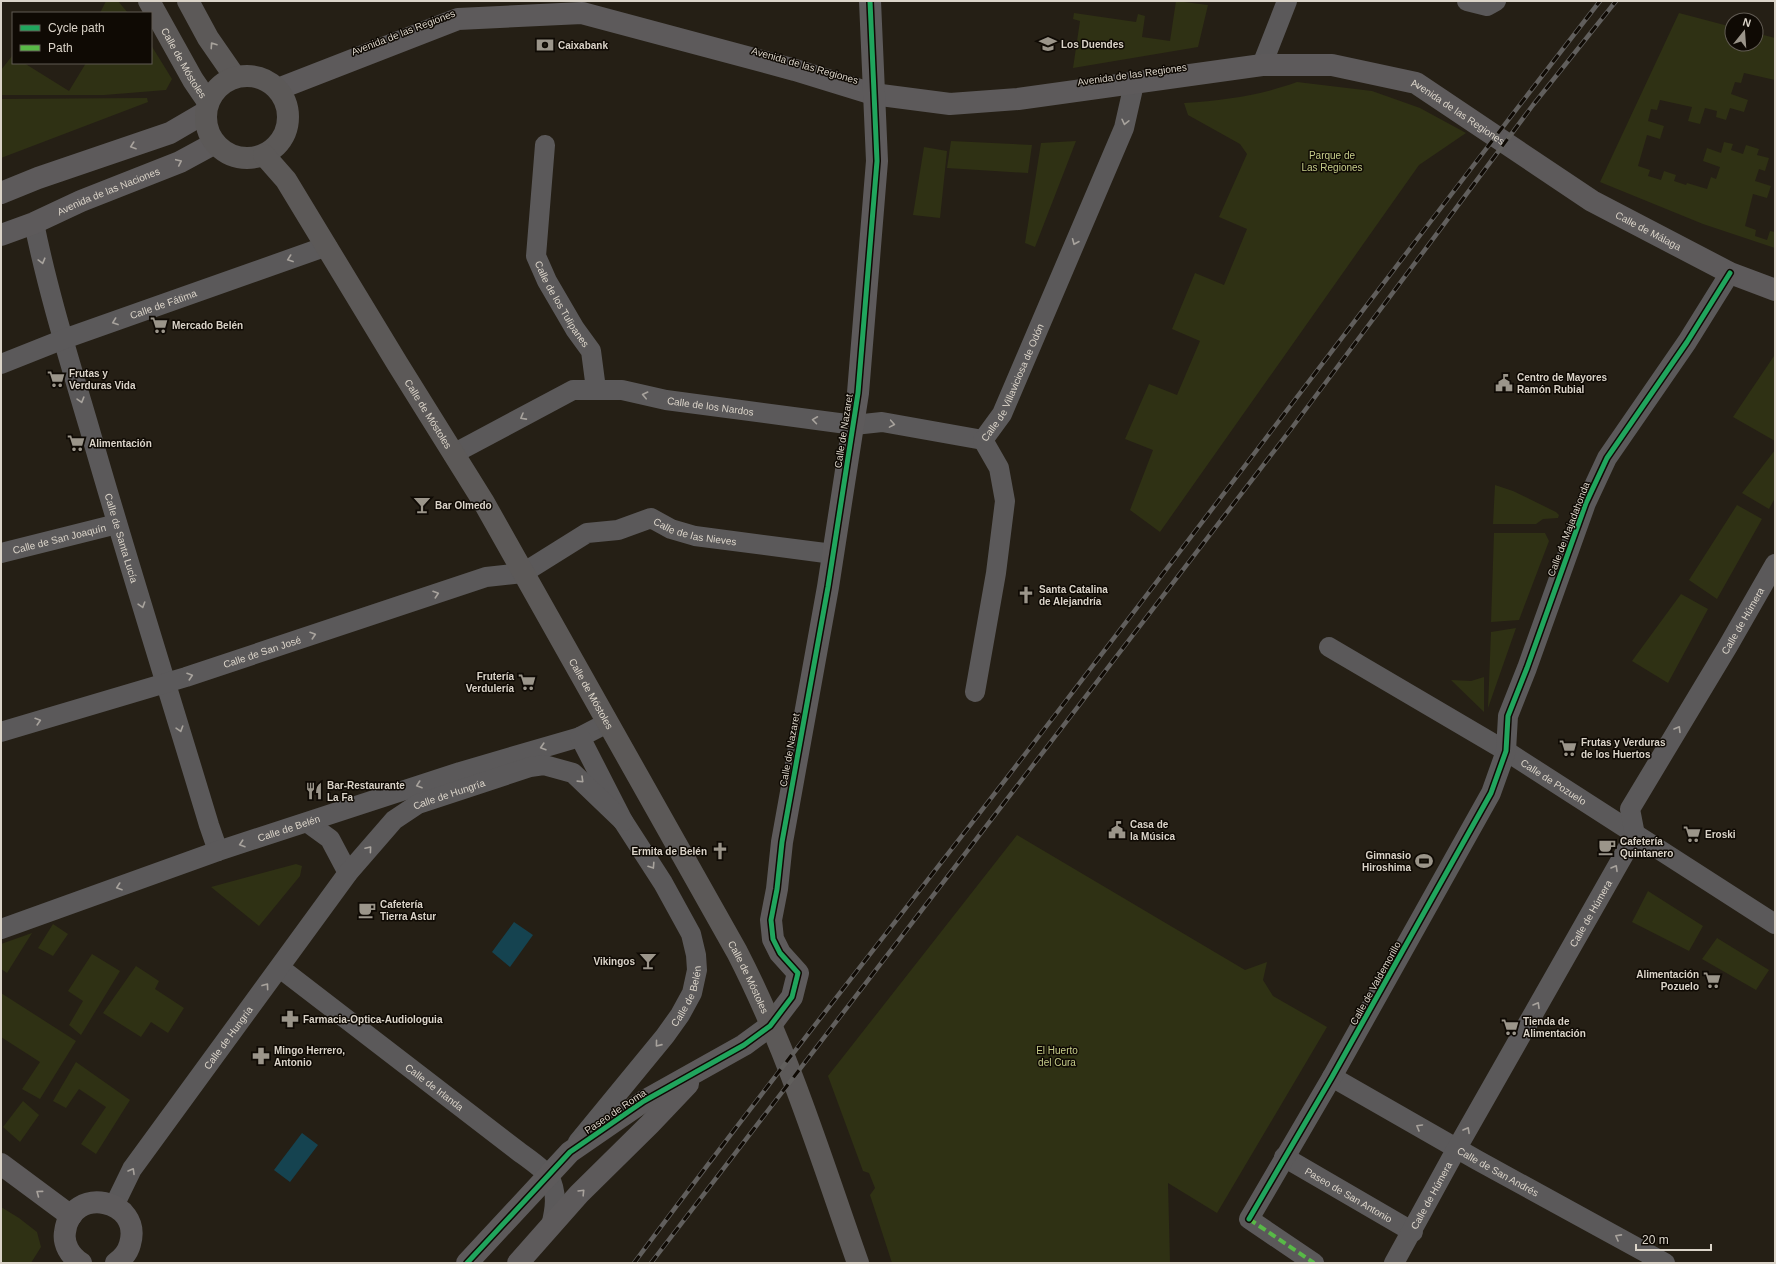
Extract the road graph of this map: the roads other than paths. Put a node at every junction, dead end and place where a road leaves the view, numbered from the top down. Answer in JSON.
{"nodes":[{"id":1,"x":149,"y":1,"type":"edge"},
{"id":2,"x":188,"y":1,"type":"edge"},
{"id":3,"x":870,"y":1,"type":"edge"},
{"id":4,"x":1288,"y":1,"type":"edge"},
{"id":5,"x":1466,"y":1,"type":"edge"},
{"id":6,"x":1496,"y":1,"type":"edge"},
{"id":7,"x":1262,"y":65,"type":"junction"},
{"id":8,"x":235,"y":77,"type":"junction"},
{"id":9,"x":1134,"y":84,"type":"junction"},
{"id":10,"x":278,"y":89,"type":"junction"},
{"id":11,"x":873,"y":94,"type":"junction"},
{"id":12,"x":207,"y":107,"type":"junction"},
{"id":13,"x":215,"y":143,"type":"junction"},
{"id":14,"x":545,"y":145,"type":"dead end"},
{"id":15,"x":264,"y":155,"type":"junction"},
{"id":16,"x":1529,"y":159,"type":"joint"},
{"id":17,"x":1,"y":193,"type":"edge"},
{"id":18,"x":34,"y":223,"type":"junction"},
{"id":19,"x":1,"y":235,"type":"edge"},
{"id":20,"x":326,"y":246,"type":"junction"},
{"id":21,"x":1730,"y":273,"type":"junction"},
{"id":22,"x":1775,"y":290,"type":"edge"},
{"id":23,"x":64,"y":339,"type":"junction"},
{"id":24,"x":1,"y":364,"type":"edge"},
{"id":25,"x":596,"y":389,"type":"junction"},
{"id":26,"x":854,"y":425,"type":"junction"},
{"id":27,"x":984,"y":440,"type":"junction"},
{"id":28,"x":453,"y":454,"type":"junction"},
{"id":29,"x":117,"y":524,"type":"junction"},
{"id":30,"x":1,"y":553,"type":"edge"},
{"id":31,"x":833,"y":554,"type":"junction"},
{"id":32,"x":1775,"y":564,"type":"edge"},
{"id":33,"x":531,"y":568,"type":"junction"},
{"id":34,"x":1329,"y":647,"type":"dead end"},
{"id":35,"x":166,"y":683,"type":"junction"},
{"id":36,"x":975,"y":692,"type":"dead end"},
{"id":37,"x":607,"y":723,"type":"junction"},
{"id":38,"x":1,"y":732,"type":"edge"},
{"id":39,"x":580,"y":737,"type":"junction"},
{"id":40,"x":1506,"y":751,"type":"junction"},
{"id":41,"x":506,"y":775,"type":"joint"},
{"id":42,"x":623,"y":821,"type":"junction"},
{"id":43,"x":308,"y":823,"type":"junction"},
{"id":44,"x":1635,"y":835,"type":"junction"},
{"id":45,"x":218,"y":851,"type":"junction"},
{"id":46,"x":348,"y":873,"type":"junction"},
{"id":47,"x":1775,"y":924,"type":"edge"},
{"id":48,"x":1,"y":929,"type":"edge"},
{"id":49,"x":280,"y":968,"type":"junction"},
{"id":50,"x":792,"y":997,"type":"joint"},
{"id":51,"x":701,"y":1069,"type":"junction"},
{"id":52,"x":1332,"y":1077,"type":"junction"},
{"id":53,"x":1457,"y":1148,"type":"junction"},
{"id":54,"x":570,"y":1152,"type":"junction"},
{"id":55,"x":1284,"y":1157,"type":"junction"},
{"id":56,"x":1,"y":1164,"type":"edge"},
{"id":57,"x":548,"y":1177,"type":"junction"},
{"id":58,"x":114,"y":1206,"type":"junction"},
{"id":59,"x":71,"y":1216,"type":"junction"},
{"id":60,"x":551,"y":1226,"type":"junction"},
{"id":61,"x":1413,"y":1232,"type":"junction"},
{"id":62,"x":126,"y":1260,"type":"edge"},
{"id":63,"x":81,"y":1263,"type":"edge"},
{"id":64,"x":467,"y":1263,"type":"edge"},
{"id":65,"x":518,"y":1263,"type":"edge"},
{"id":66,"x":858,"y":1263,"type":"edge"},
{"id":67,"x":1314,"y":1263,"type":"edge"},
{"id":68,"x":1394,"y":1263,"type":"edge"},
{"id":69,"x":1665,"y":1263,"type":"edge"}],
"edges":[{"from":1,"to":12,"type":"main road","name":"Calle de Móstoles"},
{"from":8,"to":2,"type":"main road","one_way":true},
{"from":3,"to":11,"type":"main road","name":"Calle de Nazaret"},
{"from":4,"to":7,"type":"street"},
{"from":5,"to":6,"type":"street"},
{"from":7,"to":9,"type":"main road","name":"Avenida de las Regiones"},
{"from":7,"to":16,"type":"main road","name":"Avenida de las Regiones"},
{"from":8,"to":10,"type":"main road"},
{"from":8,"to":12,"type":"main road"},
{"from":9,"to":11,"type":"main road","name":"Avenida de las Regiones"},
{"from":9,"to":27,"type":"street","name":"Calle de Villaviciosa de Odón","one_way":true},
{"from":10,"to":11,"type":"main road","name":"Avenida de las Regiones"},
{"from":10,"to":15,"type":"main road"},
{"from":11,"to":26,"type":"main road","name":"Calle de Nazaret"},
{"from":12,"to":13,"type":"main road"},
{"from":12,"to":17,"type":"main road","one_way":true},
{"from":13,"to":15,"type":"main road"},
{"from":18,"to":13,"type":"main road","name":"Avenida de las Naciones","one_way":true},
{"from":14,"to":25,"type":"street","name":"Calle de los Tulipanes"},
{"from":15,"to":20,"type":"main road","name":"Calle de Móstoles"},
{"from":16,"to":21,"type":"main road","name":"Calle de Málaga"},
{"from":18,"to":19,"type":"main road","name":"Avenida de las Naciones"},
{"from":18,"to":23,"type":"street","name":"Calle de Santa Lucía","one_way":true},
{"from":20,"to":23,"type":"street","name":"Calle de Fátima","one_way":true},
{"from":20,"to":28,"type":"main road","name":"Calle de Móstoles"},
{"from":21,"to":22,"type":"main road","name":"Calle de Málaga"},
{"from":21,"to":40,"type":"street","name":"Calle de Majadahonda"},
{"from":23,"to":24,"type":"street","name":"Calle de Fátima"},
{"from":23,"to":29,"type":"street","name":"Calle de Santa Lucía","one_way":true},
{"from":26,"to":25,"type":"street","name":"Calle de los Nardos","one_way":true},
{"from":25,"to":28,"type":"street","name":"Calle de los Nardos","one_way":true},
{"from":26,"to":27,"type":"street","name":"Calle de los Nardos","one_way":true},
{"from":26,"to":31,"type":"main road","name":"Calle de Nazaret"},
{"from":27,"to":36,"type":"street","name":"Calle de Villaviciosa de Odón"},
{"from":28,"to":33,"type":"main road","name":"Calle de Móstoles"},
{"from":29,"to":30,"type":"street","name":"Calle de San Joaquín"},
{"from":29,"to":35,"type":"street","name":"Calle de Santa Lucía","one_way":true},
{"from":31,"to":33,"type":"street","name":"Calle de las Nieves"},
{"from":31,"to":50,"type":"main road","name":"Calle de Nazaret"},
{"from":44,"to":32,"type":"street","name":"Calle de Húmera","one_way":true},
{"from":35,"to":33,"type":"street","name":"Calle de San José","one_way":true},
{"from":33,"to":37,"type":"main road","name":"Calle de Móstoles"},
{"from":34,"to":40,"type":"street","name":"Calle de Pozuelo"},
{"from":38,"to":35,"type":"street","name":"Calle de San José","one_way":true},
{"from":35,"to":45,"type":"street","name":"Calle de Santa Lucía","one_way":true},
{"from":37,"to":39,"type":"street","name":"Calle de Belén"},
{"from":37,"to":66,"type":"main road","name":"Calle de Móstoles"},
{"from":39,"to":42,"type":"street","name":"Calle de Belén"},
{"from":39,"to":43,"type":"street","name":"Calle de Belén","one_way":true},
{"from":40,"to":44,"type":"street","name":"Calle de Pozuelo"},
{"from":40,"to":52,"type":"street","name":"Calle de Valdemorillo"},
{"from":41,"to":42,"type":"street","name":"Calle de Belén","one_way":true},
{"from":46,"to":41,"type":"street","name":"Calle de Hungría","one_way":true},
{"from":42,"to":54,"type":"street","name":"Calle de Belén","one_way":true},
{"from":43,"to":45,"type":"street","name":"Calle de Belén","one_way":true},
{"from":43,"to":46,"type":"street"},
{"from":44,"to":47,"type":"street","name":"Calle de Pozuelo"},
{"from":53,"to":44,"type":"street","name":"Calle de Húmera","one_way":true},
{"from":45,"to":48,"type":"street","name":"Calle de Belén","one_way":true},
{"from":46,"to":49,"type":"street","name":"Calle de Hungría"},
{"from":49,"to":57,"type":"street","name":"Calle de Irlanda"},
{"from":58,"to":49,"type":"street","name":"Calle de Hungría","one_way":true},
{"from":50,"to":51,"type":"main road","name":"Paseo de Roma"},
{"from":51,"to":54,"type":"main road","name":"Paseo de Roma"},
{"from":60,"to":51,"type":"main road","name":"Paseo de Roma","one_way":true},
{"from":53,"to":52,"type":"street","name":"Calle de San Andrés","one_way":true},
{"from":52,"to":55,"type":"street","name":"Calle de Valdemorillo"},
{"from":53,"to":61,"type":"street","name":"Calle de Húmera"},
{"from":69,"to":53,"type":"street","name":"Calle de San Andrés","one_way":true},
{"from":54,"to":57,"type":"main road","name":"Paseo de Roma"},
{"from":55,"to":61,"type":"street","name":"Paseo de San Antonio"},
{"from":55,"to":67,"type":"street","name":"Calle de Valdemorillo"},
{"from":59,"to":56,"type":"main road","one_way":true},
{"from":57,"to":60,"type":"street","name":"Calle de Irlanda"},
{"from":57,"to":64,"type":"main road","name":"Paseo de Roma"},
{"from":58,"to":59,"type":"main road"},
{"from":58,"to":62,"type":"main road"},
{"from":59,"to":63,"type":"main road"},
{"from":60,"to":65,"type":"main road","name":"Paseo de Roma"},
{"from":61,"to":68,"type":"street","name":"Calle de Húmera"}]}
